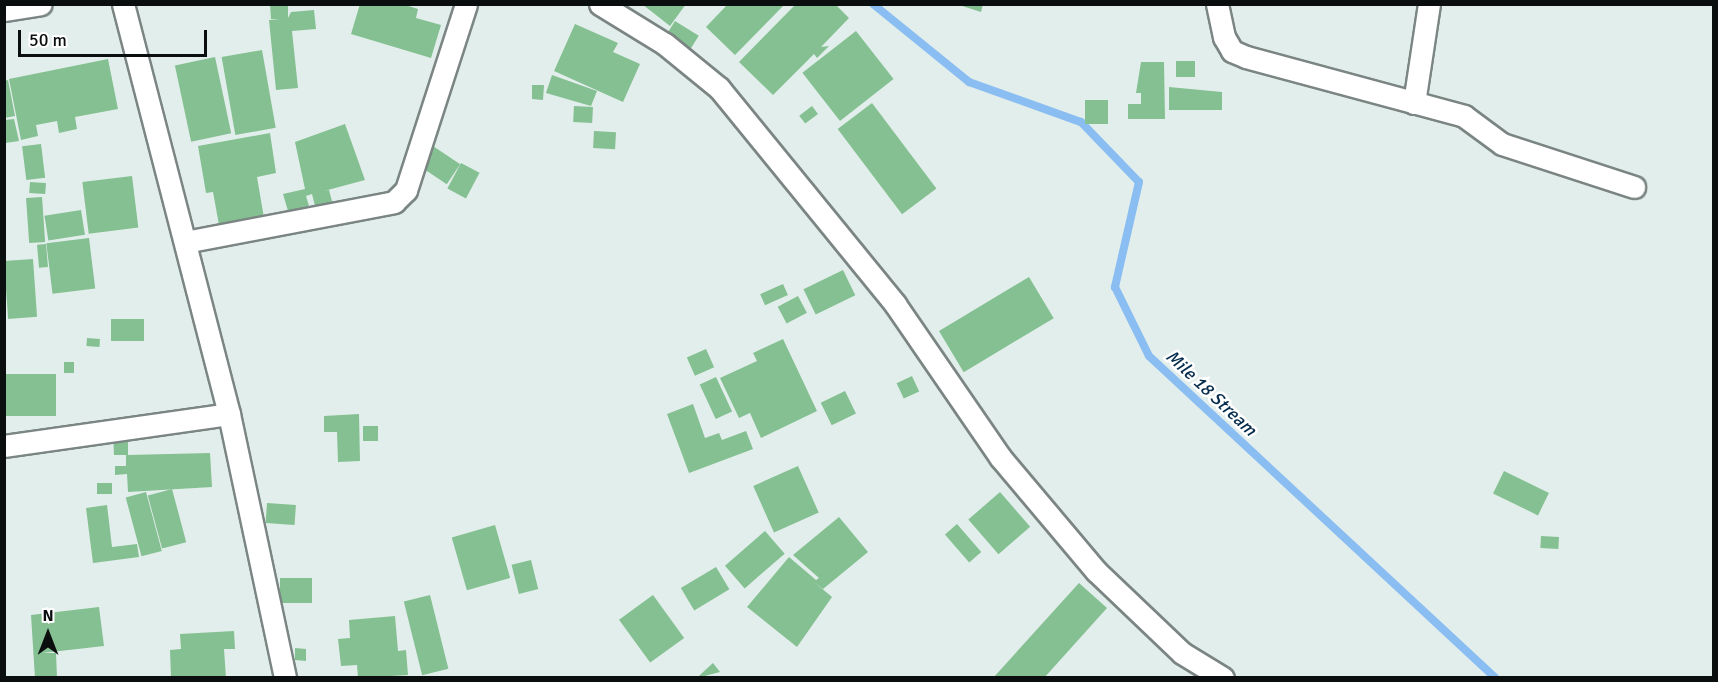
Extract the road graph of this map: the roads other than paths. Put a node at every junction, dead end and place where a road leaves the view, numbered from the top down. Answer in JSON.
{"nodes":[{"id":1,"x":41,"y":4,"type":"edge"},
{"id":2,"x":123,"y":4,"type":"edge"},
{"id":3,"x":466,"y":4,"type":"edge"},
{"id":4,"x":600,"y":4,"type":"edge"},
{"id":5,"x":1217,"y":4,"type":"edge"},
{"id":6,"x":1430,"y":4,"type":"edge"},
{"id":7,"x":4,"y":10,"type":"edge"},
{"id":8,"x":1414,"y":103,"type":"junction"},
{"id":9,"x":1634,"y":187,"type":"dead end"},
{"id":10,"x":184,"y":242,"type":"junction"},
{"id":11,"x":229,"y":414,"type":"junction"},
{"id":12,"x":4,"y":446,"type":"edge"},
{"id":13,"x":285,"y":678,"type":"edge"},
{"id":14,"x":1223,"y":678,"type":"edge"}],
"edges":[{"from":1,"to":7,"type":"street"},
{"from":2,"to":10,"type":"street"},
{"from":3,"to":10,"type":"street"},
{"from":4,"to":14,"type":"street"},
{"from":5,"to":8,"type":"street"},
{"from":6,"to":8,"type":"street"},
{"from":8,"to":9,"type":"street"},
{"from":10,"to":11,"type":"street"},
{"from":11,"to":12,"type":"street"},
{"from":11,"to":13,"type":"street"}]}
